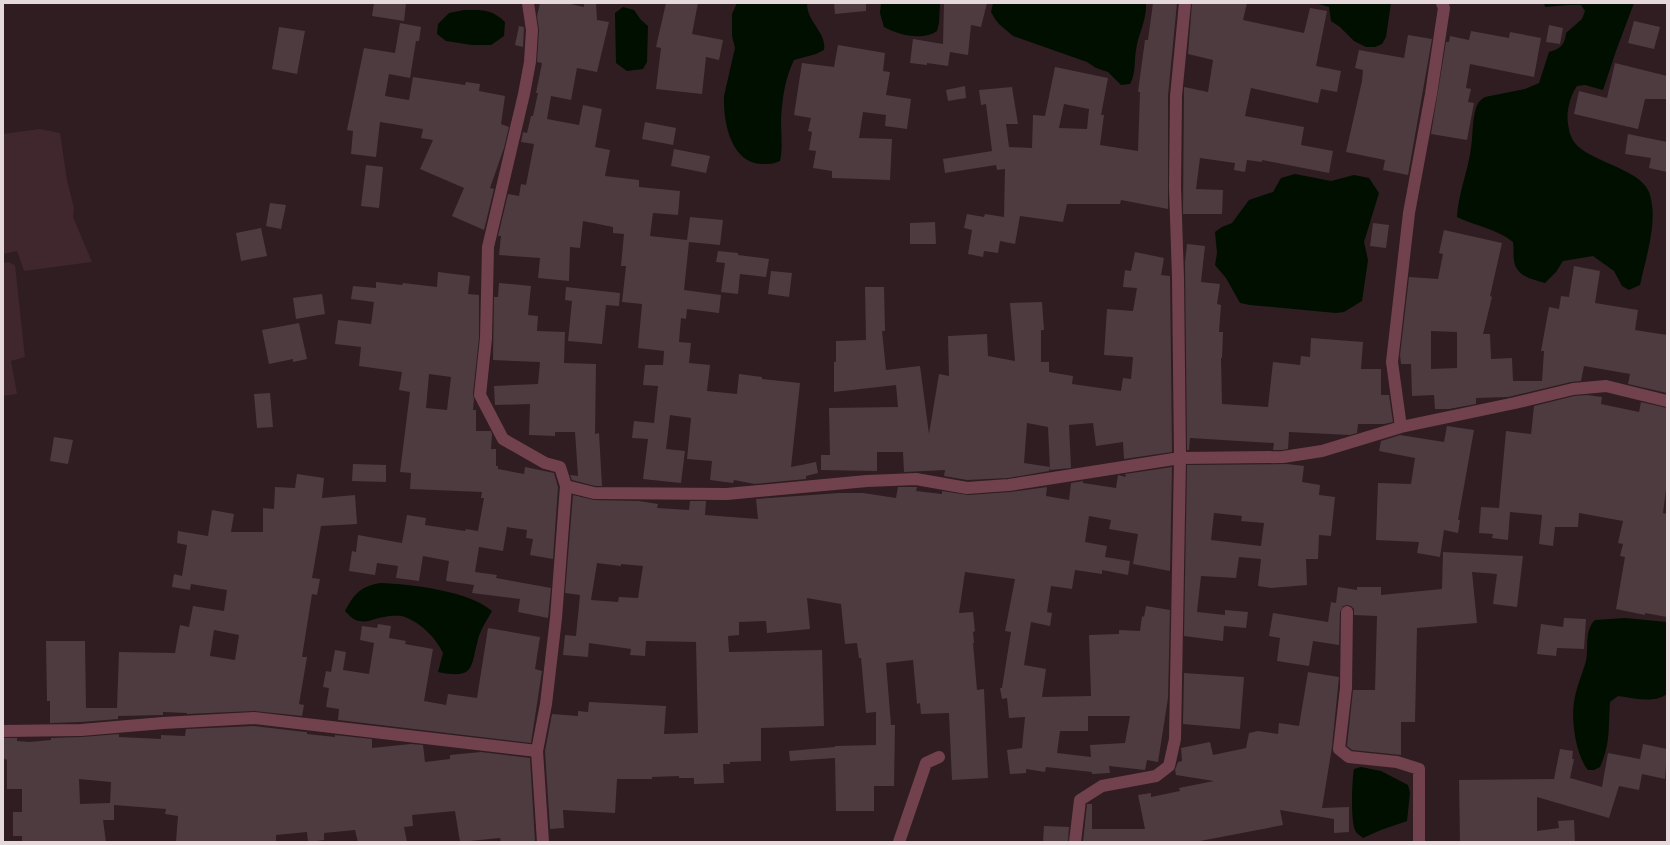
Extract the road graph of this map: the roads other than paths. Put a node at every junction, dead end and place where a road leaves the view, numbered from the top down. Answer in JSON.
{"nodes":[{"id":1,"x":528,"y":3,"type":"edge"},
{"id":2,"x":1185,"y":3,"type":"edge"},
{"id":3,"x":1442,"y":3,"type":"edge"},
{"id":4,"x":1667,"y":401,"type":"edge"},
{"id":5,"x":1401,"y":427,"type":"junction"},
{"id":6,"x":1180,"y":458,"type":"junction"},
{"id":7,"x":566,"y":486,"type":"junction"},
{"id":8,"x":1347,"y":612,"type":"dead end"},
{"id":9,"x":3,"y":731,"type":"edge"},
{"id":10,"x":537,"y":751,"type":"junction"},
{"id":11,"x":939,"y":757,"type":"dead end"},
{"id":12,"x":542,"y":842,"type":"edge"},
{"id":13,"x":899,"y":842,"type":"edge"},
{"id":14,"x":1076,"y":842,"type":"edge"},
{"id":15,"x":1419,"y":842,"type":"edge"}],
"edges":[{"from":1,"to":7,"type":"street"},
{"from":2,"to":6,"type":"street"},
{"from":3,"to":5,"type":"street"},
{"from":4,"to":5,"type":"street"},
{"from":5,"to":6,"type":"street"},
{"from":6,"to":7,"type":"street"},
{"from":6,"to":14,"type":"street"},
{"from":7,"to":10,"type":"street"},
{"from":8,"to":15,"type":"street"},
{"from":9,"to":10,"type":"street"},
{"from":10,"to":12,"type":"street"},
{"from":11,"to":13,"type":"street"}]}
